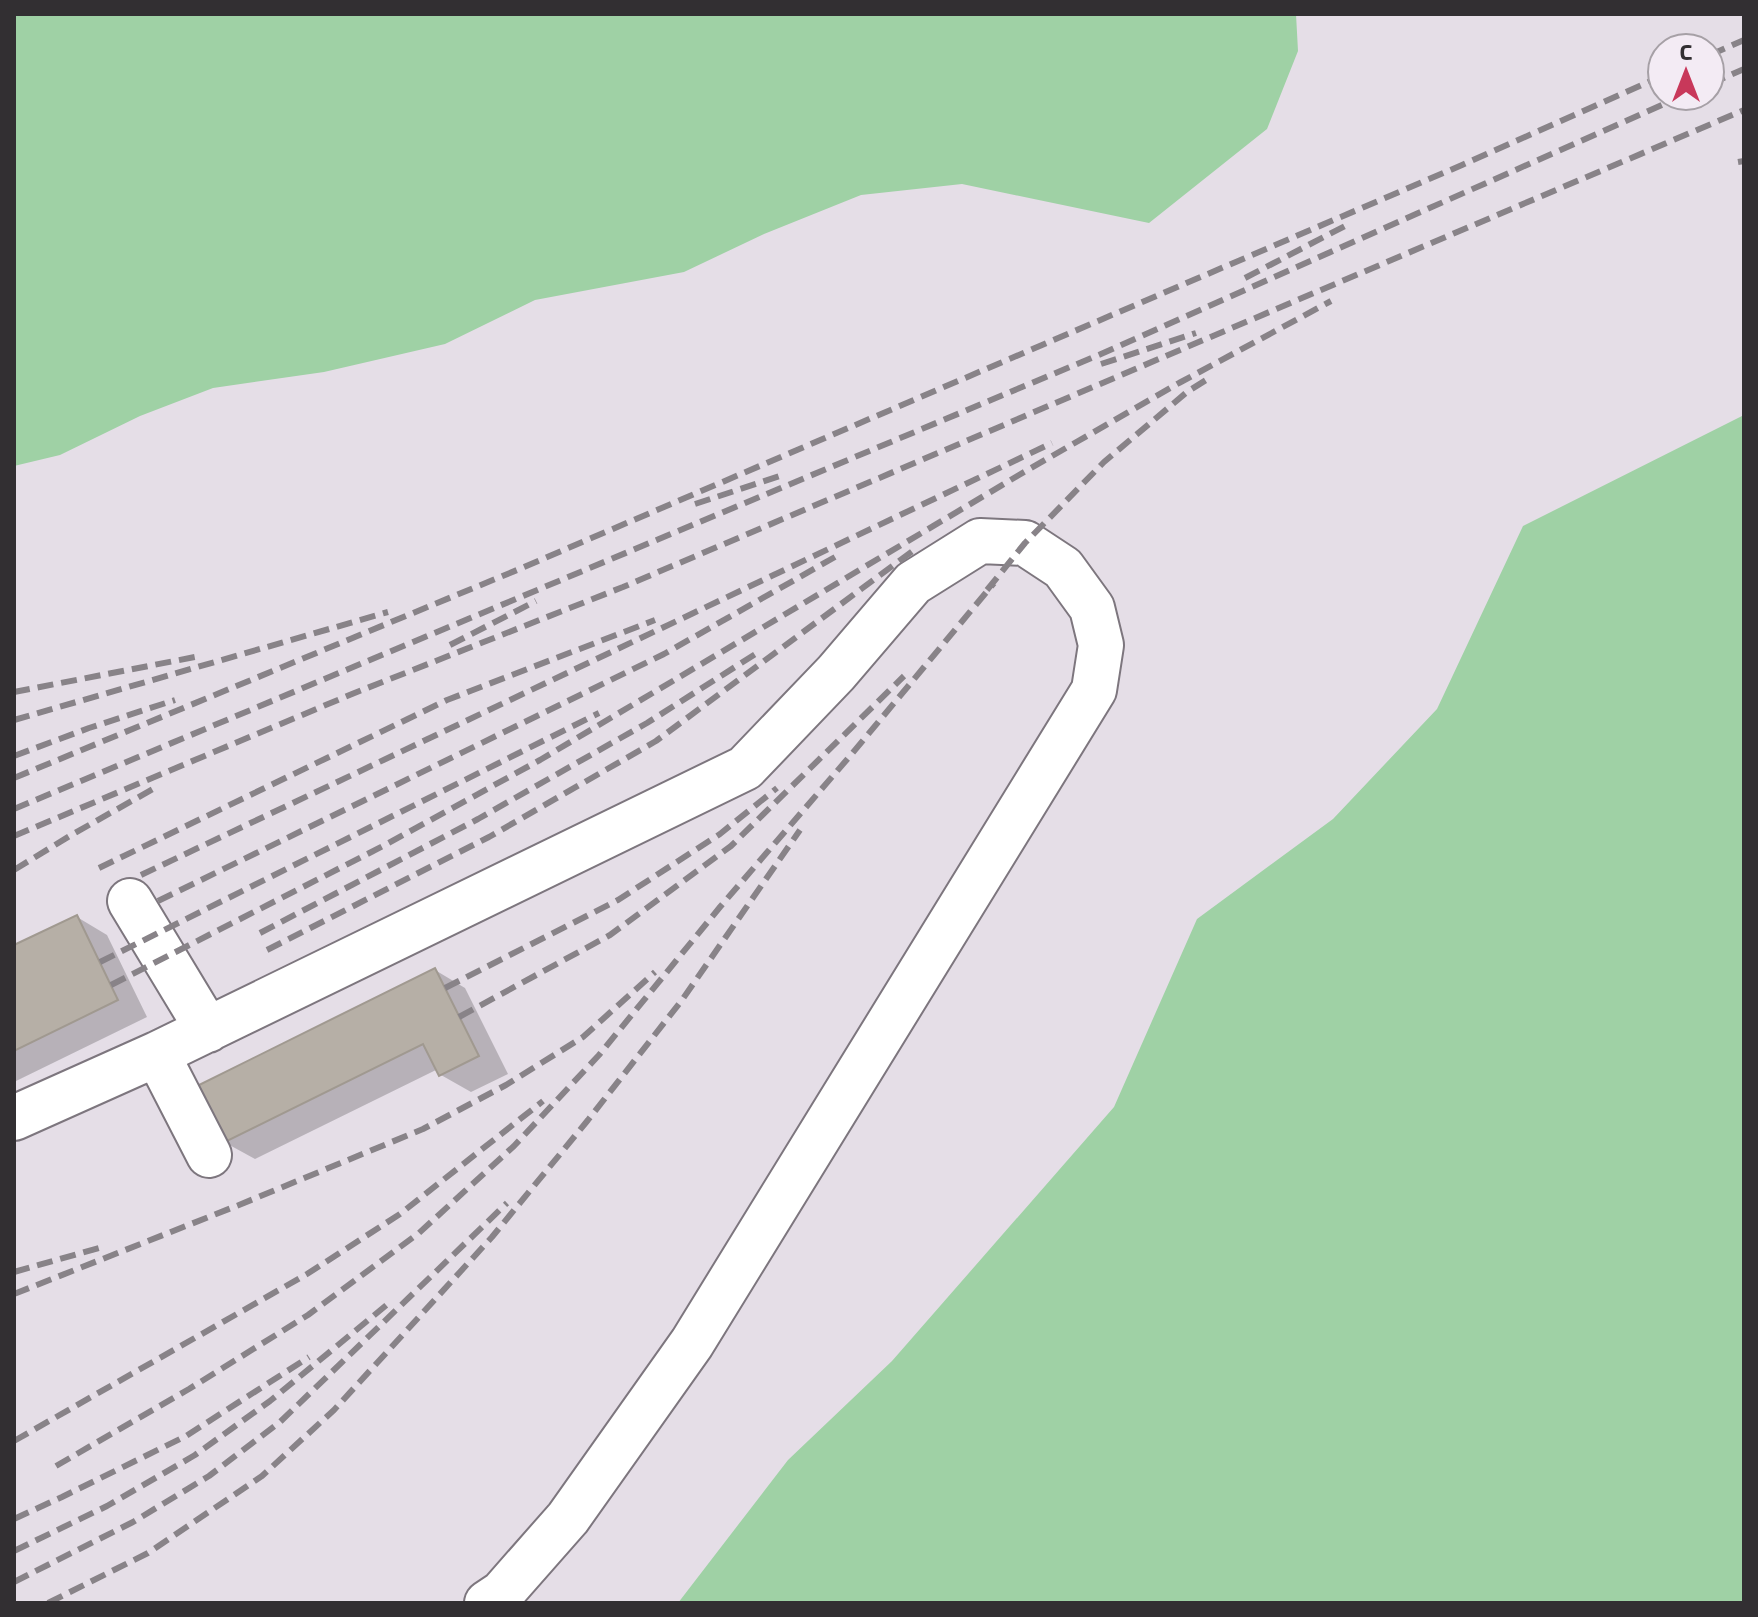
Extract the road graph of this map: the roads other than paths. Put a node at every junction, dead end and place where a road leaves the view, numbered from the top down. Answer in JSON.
{"nodes":[{"id":1,"x":130,"y":901,"type":"dead end"},
{"id":2,"x":208,"y":1030,"type":"junction"},
{"id":3,"x":157,"y":1054,"type":"junction"},
{"id":4,"x":14,"y":1118,"type":"edge"},
{"id":5,"x":209,"y":1155,"type":"dead end"},
{"id":6,"x":487,"y":1603,"type":"edge"}],
"edges":[{"from":1,"to":2,"type":"lane"},
{"from":2,"to":3,"type":"lane"},
{"from":2,"to":6,"type":"lane"},
{"from":3,"to":4,"type":"lane"},
{"from":3,"to":5,"type":"lane"}]}
